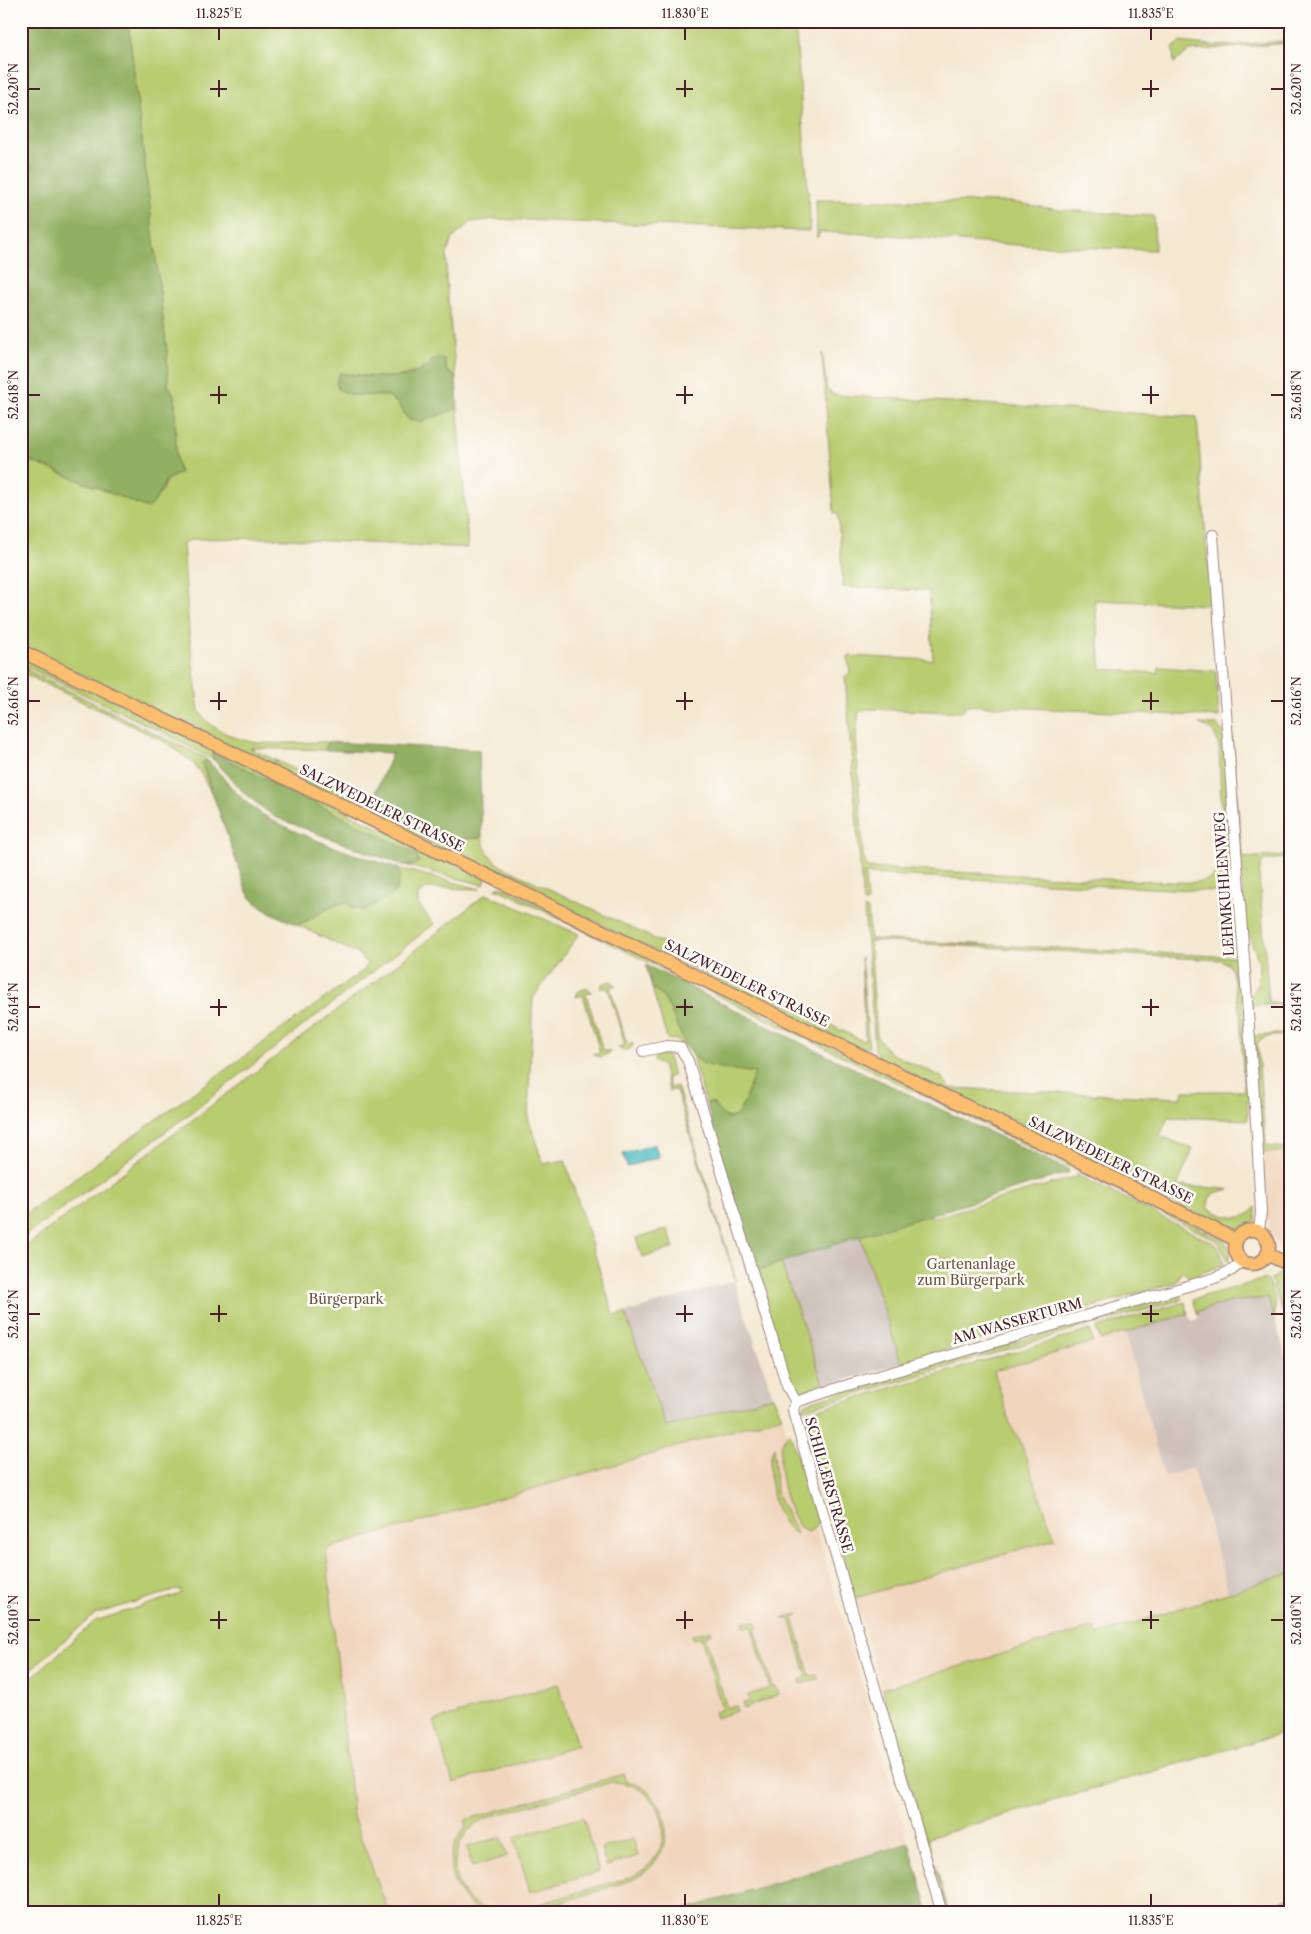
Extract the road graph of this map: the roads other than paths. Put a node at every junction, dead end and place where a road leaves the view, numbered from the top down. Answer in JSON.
{"nodes":[{"id":1,"x":1213,"y":535,"type":"dead end"},
{"id":2,"x":21,"y":651,"type":"edge"},
{"id":3,"x":643,"y":1051,"type":"dead end"},
{"id":4,"x":1259,"y":1231,"type":"junction"},
{"id":5,"x":1236,"y":1240,"type":"junction"},
{"id":6,"x":1268,"y":1254,"type":"junction"},
{"id":7,"x":1243,"y":1261,"type":"junction"},
{"id":8,"x":1290,"y":1265,"type":"edge"},
{"id":9,"x":796,"y":1402,"type":"junction"},
{"id":10,"x":942,"y":1913,"type":"edge"}],
"edges":[{"from":1,"to":4,"type":"street","name":"LEHMKUHLENWEG"},
{"from":2,"to":5,"type":"main road","name":"SALZWEDELER STRASSE"},
{"from":3,"to":9,"type":"street","name":"SCHILLERSTRASSE"},
{"from":4,"to":5,"type":"main road"},
{"from":4,"to":6,"type":"main road"},
{"from":5,"to":7,"type":"main road"},
{"from":6,"to":7,"type":"main road"},
{"from":6,"to":8,"type":"main road"},
{"from":7,"to":9,"type":"street","name":"AM WASSERTURM"},
{"from":9,"to":10,"type":"street","name":"SCHILLERSTRASSE"}]}
